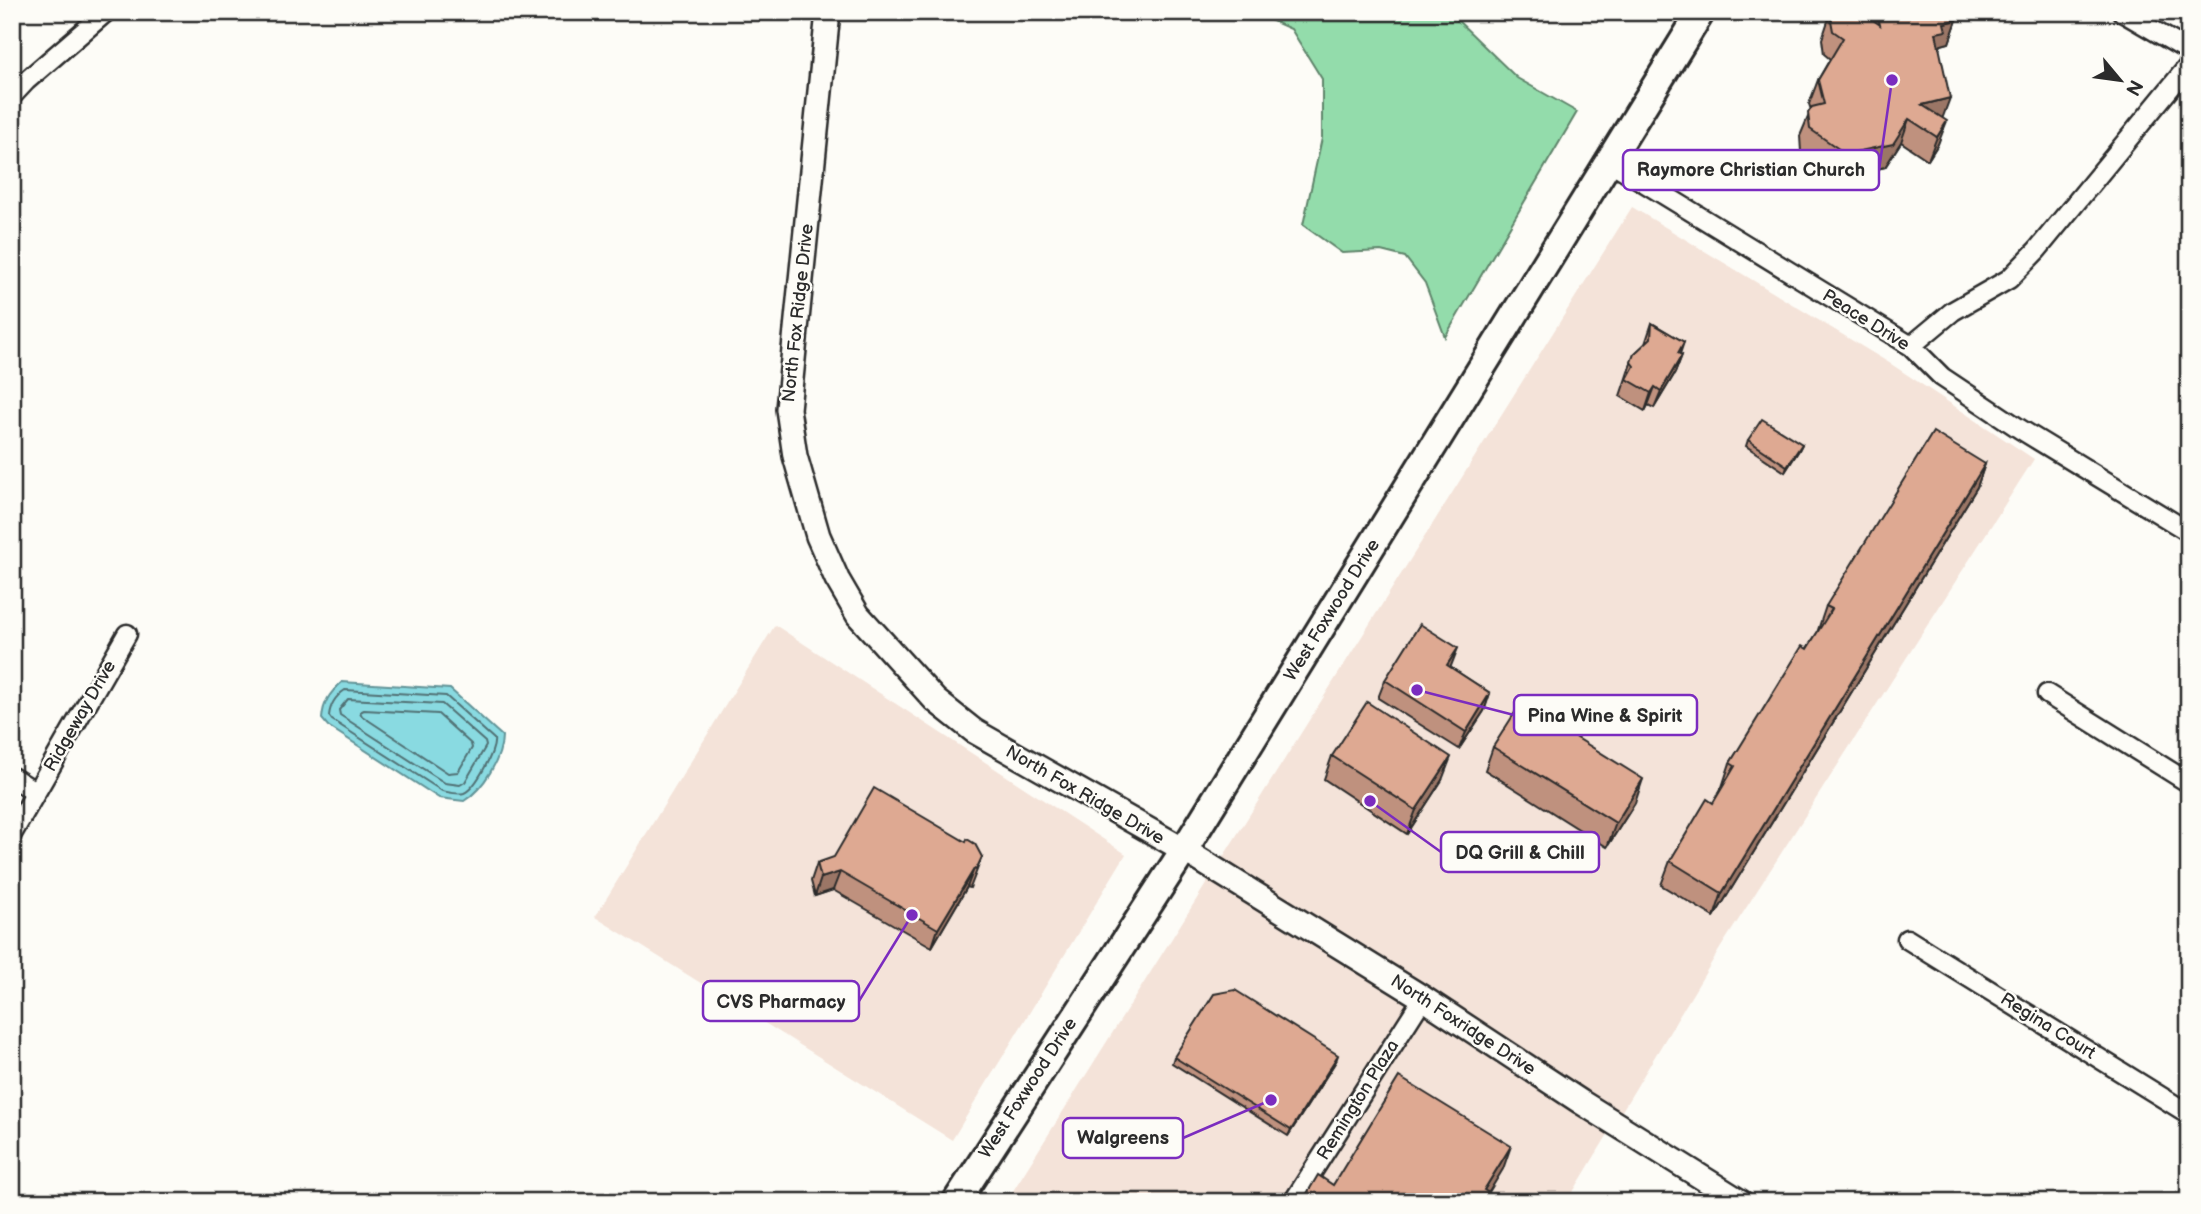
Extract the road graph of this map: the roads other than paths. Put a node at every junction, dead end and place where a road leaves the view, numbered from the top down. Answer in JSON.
{"nodes":[{"id":1,"x":106,"y":12,"type":"edge"},
{"id":2,"x":828,"y":12,"type":"edge"},
{"id":3,"x":1701,"y":12,"type":"edge"},
{"id":4,"x":2122,"y":12,"type":"edge"},
{"id":5,"x":2189,"y":51,"type":"edge"},
{"id":6,"x":2189,"y":65,"type":"edge"},
{"id":7,"x":12,"y":96,"type":"edge"},
{"id":8,"x":1609,"y":162,"type":"junction"},
{"id":9,"x":1911,"y":346,"type":"junction"},
{"id":10,"x":2185,"y":523,"type":"edge"},
{"id":11,"x":127,"y":634,"type":"dead end"},
{"id":12,"x":2047,"y":694,"type":"dead end"},
{"id":13,"x":12,"y":776,"type":"edge"},
{"id":14,"x":2189,"y":783,"type":"edge"},
{"id":15,"x":36,"y":792,"type":"junction"},
{"id":16,"x":12,"y":834,"type":"edge"},
{"id":17,"x":1184,"y":850,"type":"junction"},
{"id":18,"x":1907,"y":939,"type":"dead end"},
{"id":19,"x":1423,"y":998,"type":"junction"},
{"id":20,"x":2189,"y":1114,"type":"edge"},
{"id":21,"x":956,"y":1202,"type":"edge"},
{"id":22,"x":1293,"y":1202,"type":"edge"},
{"id":23,"x":1741,"y":1202,"type":"edge"}],
"edges":[{"from":1,"to":7,"type":"street"},
{"from":2,"to":17,"type":"street","name":"North Fox Ridge Drive"},
{"from":3,"to":8,"type":"main road","name":"West Foxwood Drive"},
{"from":4,"to":5,"type":"street"},
{"from":6,"to":9,"type":"street"},
{"from":8,"to":9,"type":"street","name":"Peace Drive"},
{"from":8,"to":17,"type":"main road","name":"West Foxwood Drive"},
{"from":9,"to":10,"type":"street","name":"Peace Drive"},
{"from":11,"to":15,"type":"street","name":"Ridgeway Drive"},
{"from":12,"to":14,"type":"street"},
{"from":13,"to":15,"type":"street"},
{"from":15,"to":16,"type":"street","name":"Ridgeway Drive"},
{"from":17,"to":19,"type":"street","name":"North Foxridge Drive"},
{"from":17,"to":21,"type":"main road","name":"West Foxwood Drive"},
{"from":18,"to":20,"type":"street","name":"Regina Court"},
{"from":19,"to":22,"type":"street","name":"Remington Plaza"},
{"from":19,"to":23,"type":"street","name":"North Foxridge Drive"}]}
